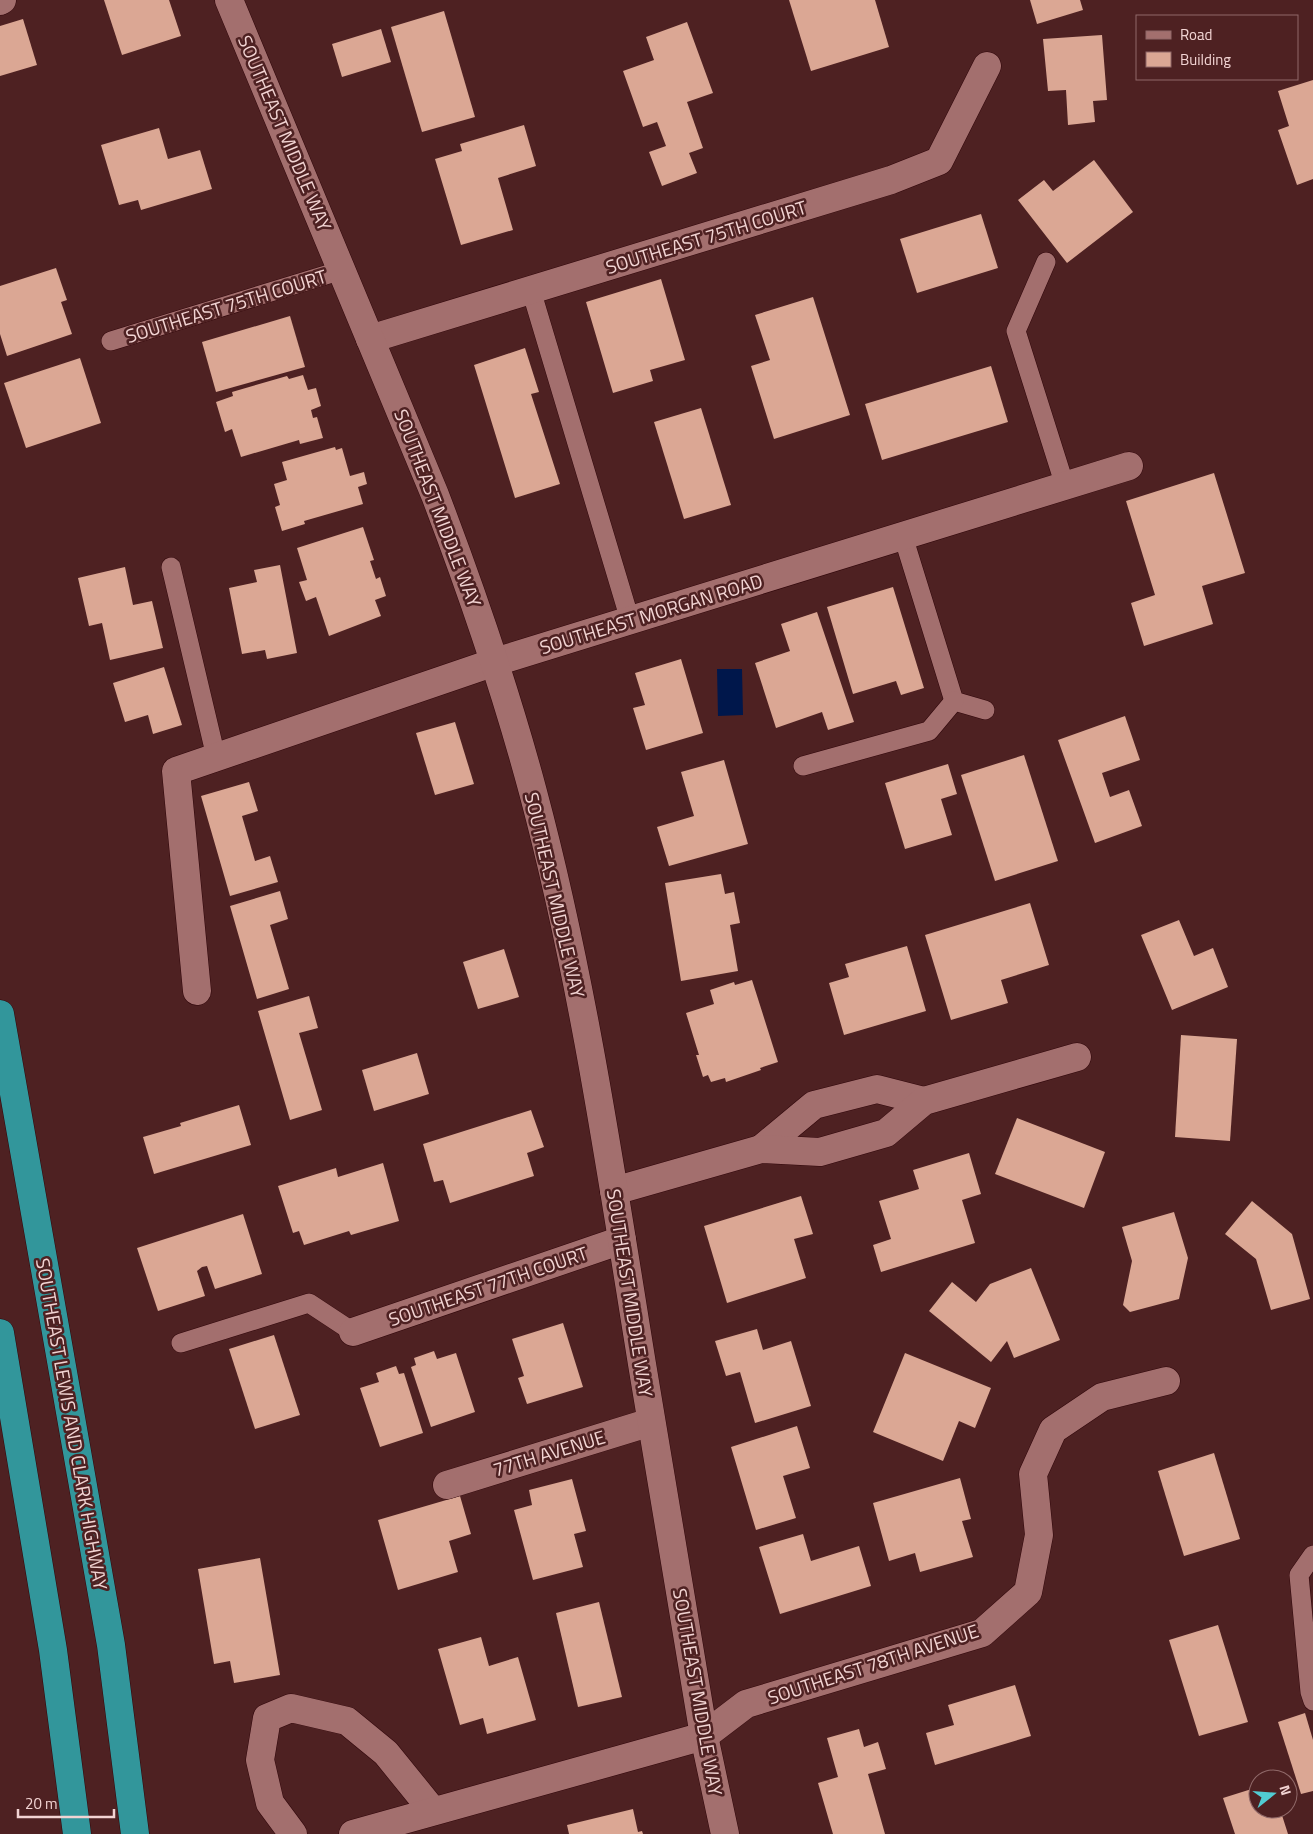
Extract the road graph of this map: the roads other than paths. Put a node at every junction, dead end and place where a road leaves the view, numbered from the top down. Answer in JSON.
{"nodes":[{"id":1,"x":229,"y":0,"type":"edge"},
{"id":2,"x":987,"y":66,"type":"dead end"},
{"id":3,"x":1046,"y":262,"type":"dead end"},
{"id":4,"x":342,"y":270,"type":"junction"},
{"id":5,"x":531,"y":290,"type":"junction"},
{"id":6,"x":370,"y":339,"type":"junction"},
{"id":7,"x":110,"y":341,"type":"dead end"},
{"id":8,"x":1129,"y":466,"type":"dead end"},
{"id":9,"x":1065,"y":486,"type":"junction"},
{"id":10,"x":903,"y":536,"type":"junction"},
{"id":11,"x":171,"y":567,"type":"dead end"},
{"id":12,"x":630,"y":620,"type":"junction"},
{"id":13,"x":495,"y":662,"type":"junction"},
{"id":14,"x":954,"y":701,"type":"junction"},
{"id":15,"x":985,"y":710,"type":"dead end"},
{"id":16,"x":216,"y":757,"type":"junction"},
{"id":17,"x":803,"y":766,"type":"dead end"},
{"id":18,"x":197,"y":991,"type":"dead end"},
{"id":19,"x":0,"y":1014,"type":"edge"},
{"id":20,"x":1077,"y":1057,"type":"dead end"},
{"id":21,"x":924,"y":1102,"type":"junction"},
{"id":22,"x":761,"y":1150,"type":"junction"},
{"id":23,"x":614,"y":1191,"type":"junction"},
{"id":24,"x":622,"y":1240,"type":"junction"},
{"id":25,"x":353,"y":1332,"type":"joint"},
{"id":26,"x":0,"y":1333,"type":"edge"},
{"id":27,"x":181,"y":1343,"type":"dead end"},
{"id":28,"x":1166,"y":1381,"type":"dead end"},
{"id":29,"x":651,"y":1422,"type":"junction"},
{"id":30,"x":447,"y":1485,"type":"dead end"},
{"id":31,"x":1313,"y":1555,"type":"edge"},
{"id":32,"x":1313,"y":1701,"type":"edge"},
{"id":33,"x":704,"y":1736,"type":"junction"},
{"id":34,"x":432,"y":1811,"type":"junction"},
{"id":35,"x":77,"y":1834,"type":"edge"},
{"id":36,"x":135,"y":1834,"type":"edge"},
{"id":37,"x":293,"y":1834,"type":"edge"},
{"id":38,"x":353,"y":1834,"type":"edge"},
{"id":39,"x":725,"y":1834,"type":"edge"}],
"edges":[{"from":1,"to":4,"type":"street","name":"SOUTHEAST MIDDLE WAY"},
{"from":2,"to":5,"type":"street","name":"SOUTHEAST 75TH COURT"},
{"from":3,"to":9,"type":"lane"},
{"from":4,"to":6,"type":"street","name":"SOUTHEAST MIDDLE WAY"},
{"from":4,"to":7,"type":"lane","name":"SOUTHEAST 75TH COURT"},
{"from":5,"to":6,"type":"street","name":"SOUTHEAST 75TH COURT"},
{"from":5,"to":12,"type":"lane"},
{"from":6,"to":13,"type":"street","name":"SOUTHEAST MIDDLE WAY"},
{"from":8,"to":9,"type":"street","name":"SOUTHEAST MORGAN ROAD"},
{"from":9,"to":10,"type":"street","name":"SOUTHEAST MORGAN ROAD"},
{"from":10,"to":12,"type":"street","name":"SOUTHEAST MORGAN ROAD"},
{"from":10,"to":14,"type":"lane"},
{"from":11,"to":16,"type":"lane"},
{"from":12,"to":13,"type":"street","name":"SOUTHEAST MORGAN ROAD"},
{"from":13,"to":16,"type":"street","name":"SOUTHEAST MORGAN ROAD"},
{"from":13,"to":23,"type":"street","name":"SOUTHEAST MIDDLE WAY"},
{"from":14,"to":15,"type":"lane"},
{"from":14,"to":17,"type":"lane"},
{"from":16,"to":18,"type":"street","name":"SOUTHEAST MORGAN ROAD"},
{"from":19,"to":36,"type":"highway","name":"SOUTHEAST LEWIS AND CLARK HIGHWAY"},
{"from":20,"to":21,"type":"street"},
{"from":21,"to":22,"type":"street"},
{"from":21,"to":22,"type":"street"},
{"from":22,"to":23,"type":"street"},
{"from":23,"to":24,"type":"street","name":"SOUTHEAST MIDDLE WAY"},
{"from":24,"to":25,"type":"street","name":"SOUTHEAST 77TH COURT"},
{"from":24,"to":29,"type":"street","name":"SOUTHEAST MIDDLE WAY"},
{"from":25,"to":27,"type":"lane"},
{"from":26,"to":35,"type":"highway"},
{"from":28,"to":33,"type":"street","name":"SOUTHEAST 78TH AVENUE"},
{"from":29,"to":30,"type":"street","name":"77TH AVENUE"},
{"from":29,"to":33,"type":"street","name":"SOUTHEAST MIDDLE WAY"},
{"from":31,"to":32,"type":"lane"},
{"from":33,"to":34,"type":"street","name":"SOUTHEAST 78TH AVENUE"},
{"from":33,"to":39,"type":"street","name":"SOUTHEAST MIDDLE WAY"},
{"from":34,"to":37,"type":"street"},
{"from":34,"to":38,"type":"street","name":"SOUTHEAST 78TH AVENUE"}]}
